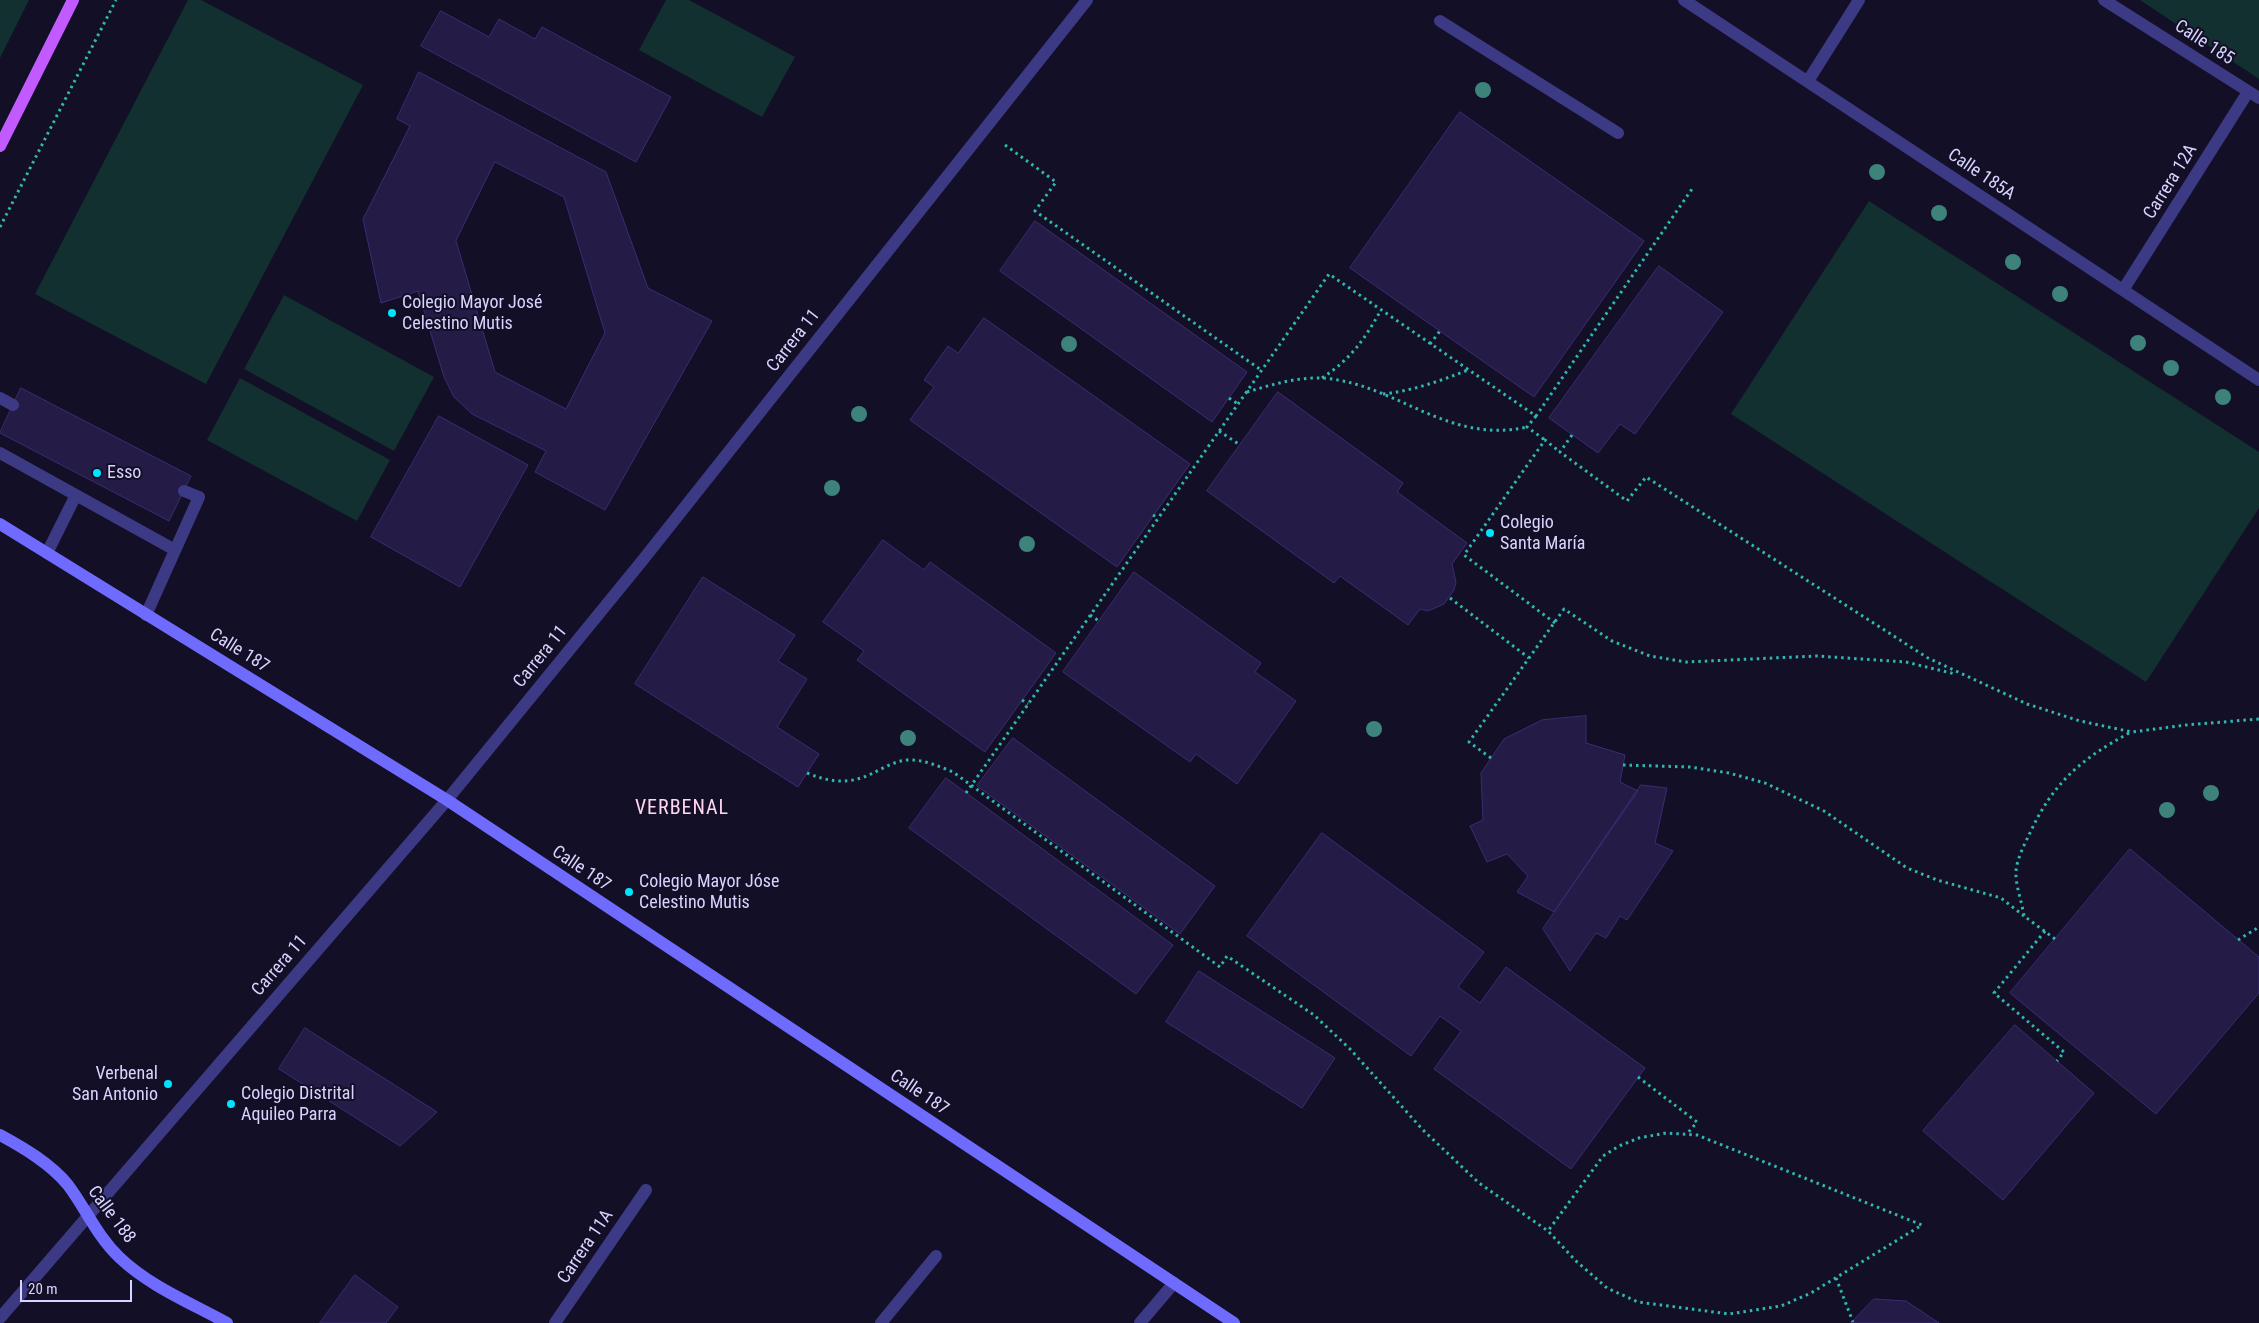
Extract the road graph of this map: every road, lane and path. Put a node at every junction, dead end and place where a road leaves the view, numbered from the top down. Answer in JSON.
{"nodes":[{"id":1,"x":73,"y":0,"type":"edge"},
{"id":2,"x":116,"y":0,"type":"edge"},
{"id":3,"x":1087,"y":0,"type":"edge"},
{"id":4,"x":1684,"y":0,"type":"edge"},
{"id":5,"x":1858,"y":0,"type":"edge"},
{"id":6,"x":2104,"y":0,"type":"edge"},
{"id":7,"x":1440,"y":20,"type":"dead end"},
{"id":8,"x":1808,"y":81,"type":"junction"},
{"id":9,"x":2253,"y":95,"type":"edge"},
{"id":10,"x":1618,"y":133,"type":"dead end"},
{"id":11,"x":1005,"y":145,"type":"dead end"},
{"id":12,"x":0,"y":146,"type":"edge"},
{"id":13,"x":1694,"y":186,"type":"dead end"},
{"id":14,"x":0,"y":227,"type":"edge"},
{"id":15,"x":2123,"y":290,"type":"junction"},
{"id":16,"x":1381,"y":310,"type":"junction"},
{"id":17,"x":1440,"y":331,"type":"dead end"},
{"id":18,"x":1430,"y":344,"type":"junction"},
{"id":19,"x":1261,"y":370,"type":"junction"},
{"id":20,"x":1468,"y":370,"type":"junction"},
{"id":21,"x":1322,"y":378,"type":"junction"},
{"id":22,"x":2259,"y":380,"type":"edge"},
{"id":23,"x":1247,"y":392,"type":"junction"},
{"id":24,"x":1381,"y":394,"type":"junction"},
{"id":25,"x":0,"y":398,"type":"edge"},
{"id":26,"x":1229,"y":398,"type":"dead end"},
{"id":27,"x":1238,"y":404,"type":"junction"},
{"id":28,"x":13,"y":405,"type":"dead end"},
{"id":29,"x":1536,"y":416,"type":"junction"},
{"id":30,"x":1527,"y":428,"type":"junction"},
{"id":31,"x":1219,"y":431,"type":"junction"},
{"id":32,"x":1572,"y":435,"type":"dead end"},
{"id":33,"x":1545,"y":440,"type":"junction"},
{"id":34,"x":1240,"y":445,"type":"dead end"},
{"id":35,"x":1560,"y":452,"type":"junction"},
{"id":36,"x":0,"y":453,"type":"edge"},
{"id":37,"x":184,"y":491,"type":"dead end"},
{"id":38,"x":76,"y":495,"type":"junction"},
{"id":39,"x":1153,"y":515,"type":"dead end"},
{"id":40,"x":1158,"y":518,"type":"junction"},
{"id":41,"x":0,"y":524,"type":"edge"},
{"id":42,"x":175,"y":550,"type":"junction"},
{"id":43,"x":47,"y":553,"type":"junction"},
{"id":44,"x":1450,"y":598,"type":"dead end"},
{"id":45,"x":146,"y":614,"type":"junction"},
{"id":46,"x":1090,"y":615,"type":"junction"},
{"id":47,"x":1099,"y":621,"type":"dead end"},
{"id":48,"x":1555,"y":623,"type":"junction"},
{"id":49,"x":1529,"y":658,"type":"junction"},
{"id":50,"x":1962,"y":675,"type":"junction"},
{"id":51,"x":1022,"y":700,"type":"dead end"},
{"id":52,"x":1028,"y":704,"type":"junction"},
{"id":53,"x":2259,"y":720,"type":"edge"},
{"id":54,"x":2132,"y":732,"type":"junction"},
{"id":55,"x":1491,"y":758,"type":"dead end"},
{"id":56,"x":1623,"y":765,"type":"dead end"},
{"id":57,"x":807,"y":773,"type":"dead end"},
{"id":58,"x":971,"y":785,"type":"junction"},
{"id":59,"x":966,"y":793,"type":"dead end"},
{"id":60,"x":446,"y":800,"type":"junction"},
{"id":61,"x":2024,"y":916,"type":"junction"},
{"id":62,"x":2259,"y":927,"type":"edge"},
{"id":63,"x":2045,"y":931,"type":"junction"},
{"id":64,"x":2056,"y":939,"type":"dead end"},
{"id":65,"x":2238,"y":940,"type":"dead end"},
{"id":66,"x":2057,"y":1061,"type":"dead end"},
{"id":67,"x":1638,"y":1077,"type":"dead end"},
{"id":68,"x":1686,"y":1134,"type":"junction"},
{"id":69,"x":0,"y":1136,"type":"edge"},
{"id":70,"x":646,"y":1190,"type":"dead end"},
{"id":71,"x":88,"y":1216,"type":"junction"},
{"id":72,"x":1548,"y":1231,"type":"junction"},
{"id":73,"x":936,"y":1256,"type":"dead end"},
{"id":74,"x":1836,"y":1278,"type":"junction"},
{"id":75,"x":1174,"y":1283,"type":"junction"},
{"id":76,"x":0,"y":1318,"type":"edge"},
{"id":77,"x":1852,"y":1322,"type":"edge"},
{"id":78,"x":227,"y":1323,"type":"edge"},
{"id":79,"x":555,"y":1323,"type":"edge"},
{"id":80,"x":881,"y":1323,"type":"edge"},
{"id":81,"x":1140,"y":1323,"type":"edge"},
{"id":82,"x":1234,"y":1323,"type":"edge"}],
"edges":[{"from":1,"to":12,"type":"main road"},
{"from":2,"to":14,"type":"path"},
{"from":3,"to":60,"type":"street","name":"Carrera 11"},
{"from":4,"to":8,"type":"street","name":"Calle 185A"},
{"from":5,"to":8,"type":"street"},
{"from":6,"to":9,"type":"street","name":"Calle 185"},
{"from":7,"to":10,"type":"street"},
{"from":8,"to":15,"type":"street","name":"Calle 185A"},
{"from":9,"to":15,"type":"street","name":"Carrera 12A"},
{"from":11,"to":19,"type":"path"},
{"from":13,"to":29,"type":"path"},
{"from":15,"to":22,"type":"street","name":"Calle 185A"},
{"from":16,"to":18,"type":"path"},
{"from":16,"to":19,"type":"path"},
{"from":16,"to":21,"type":"path"},
{"from":17,"to":18,"type":"path"},
{"from":18,"to":20,"type":"path"},
{"from":19,"to":23,"type":"path"},
{"from":20,"to":24,"type":"path"},
{"from":20,"to":29,"type":"path"},
{"from":21,"to":23,"type":"path"},
{"from":21,"to":24,"type":"path"},
{"from":23,"to":27,"type":"path"},
{"from":24,"to":30,"type":"path"},
{"from":25,"to":28,"type":"street"},
{"from":26,"to":27,"type":"path"},
{"from":27,"to":31,"type":"path"},
{"from":29,"to":30,"type":"path"},
{"from":30,"to":33,"type":"path"},
{"from":31,"to":34,"type":"path"},
{"from":31,"to":40,"type":"path"},
{"from":32,"to":35,"type":"path"},
{"from":33,"to":35,"type":"path"},
{"from":33,"to":48,"type":"path"},
{"from":35,"to":50,"type":"path"},
{"from":36,"to":38,"type":"street"},
{"from":37,"to":42,"type":"street"},
{"from":38,"to":42,"type":"street"},
{"from":38,"to":43,"type":"street"},
{"from":39,"to":40,"type":"path"},
{"from":40,"to":46,"type":"path"},
{"from":41,"to":43,"type":"street","name":"Calle 187"},
{"from":42,"to":45,"type":"street"},
{"from":43,"to":45,"type":"street","name":"Calle 187"},
{"from":44,"to":49,"type":"path"},
{"from":45,"to":60,"type":"street","name":"Calle 187"},
{"from":46,"to":47,"type":"path"},
{"from":46,"to":52,"type":"path"},
{"from":48,"to":49,"type":"path"},
{"from":48,"to":50,"type":"path"},
{"from":49,"to":55,"type":"path"},
{"from":50,"to":54,"type":"path"},
{"from":51,"to":52,"type":"path"},
{"from":52,"to":58,"type":"path"},
{"from":53,"to":54,"type":"path"},
{"from":54,"to":61,"type":"path"},
{"from":56,"to":61,"type":"path"},
{"from":57,"to":58,"type":"path"},
{"from":58,"to":59,"type":"path"},
{"from":58,"to":72,"type":"path"},
{"from":60,"to":71,"type":"street","name":"Carrera 11"},
{"from":60,"to":75,"type":"street","name":"Calle 187"},
{"from":61,"to":63,"type":"path"},
{"from":62,"to":65,"type":"path"},
{"from":63,"to":64,"type":"path"},
{"from":63,"to":66,"type":"path"},
{"from":67,"to":68,"type":"path"},
{"from":68,"to":72,"type":"path"},
{"from":68,"to":74,"type":"path"},
{"from":69,"to":71,"type":"street","name":"Calle 188"},
{"from":70,"to":79,"type":"street","name":"Carrera 11A"},
{"from":71,"to":76,"type":"street","name":"Carrera 11"},
{"from":71,"to":78,"type":"street","name":"Calle 188"},
{"from":72,"to":74,"type":"path"},
{"from":73,"to":80,"type":"street"},
{"from":74,"to":77,"type":"path"},
{"from":75,"to":81,"type":"street"},
{"from":75,"to":82,"type":"street","name":"Calle 187"}]}
